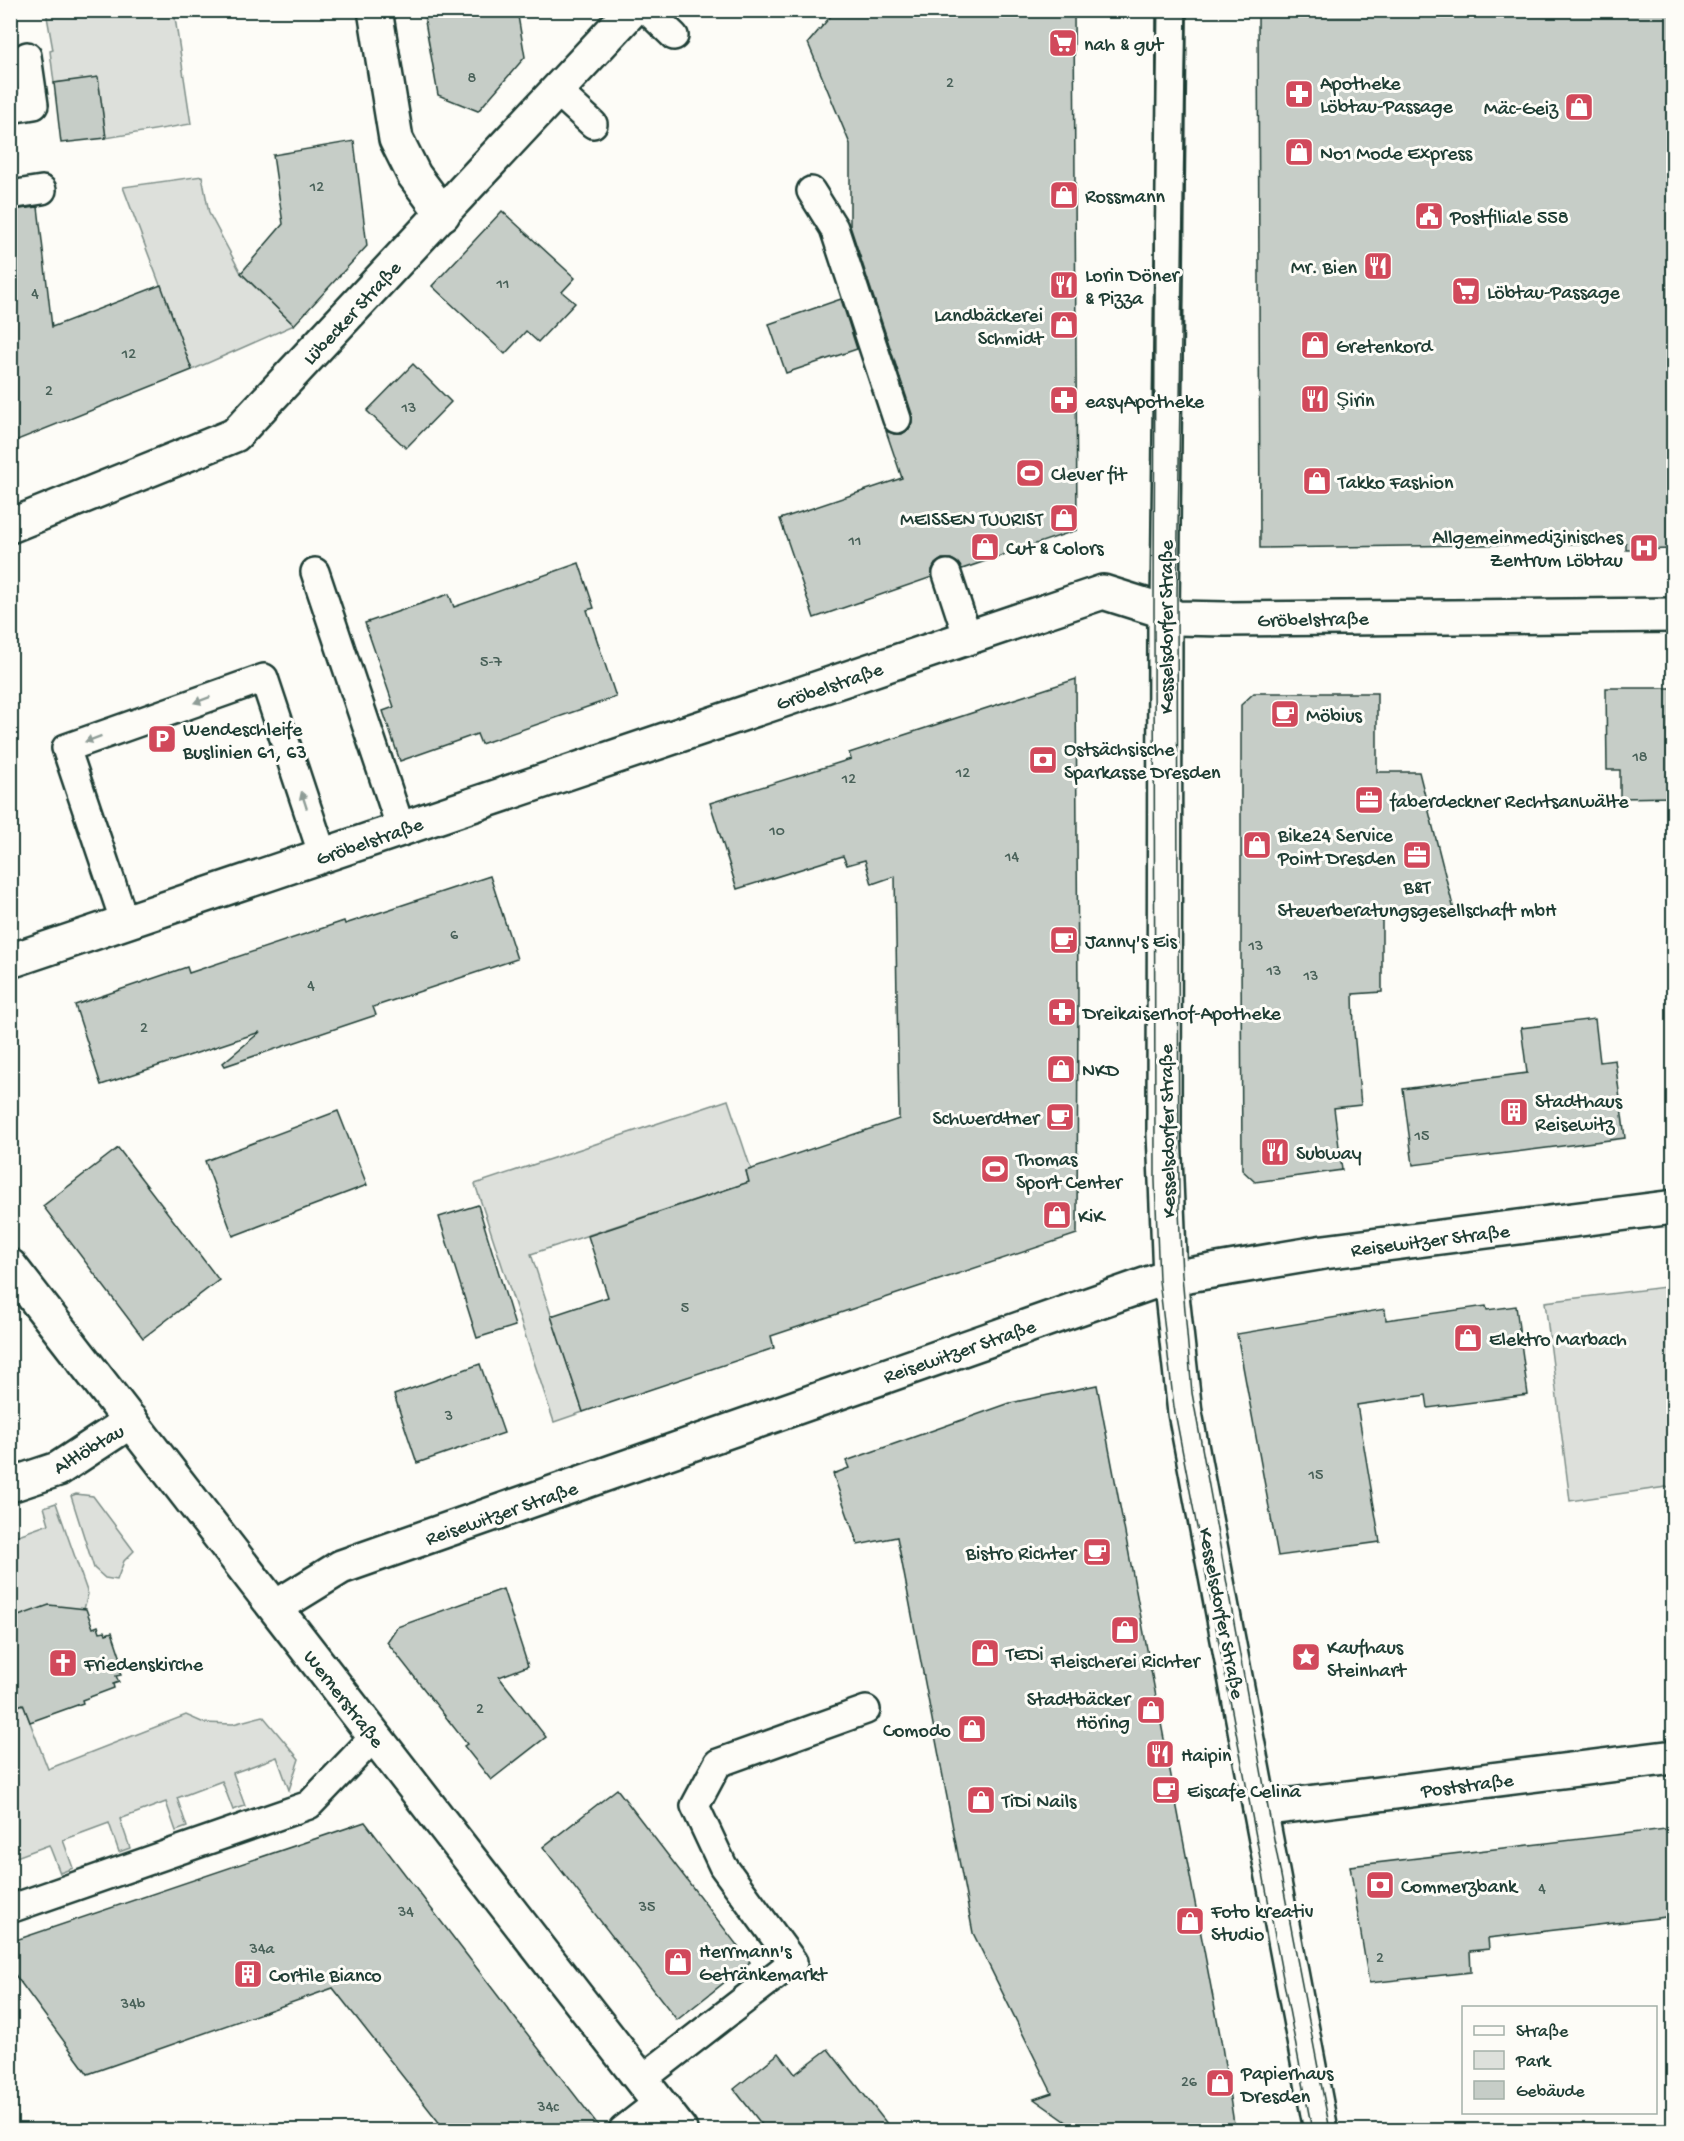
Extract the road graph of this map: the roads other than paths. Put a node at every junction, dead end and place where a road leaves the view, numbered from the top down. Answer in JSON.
{"nodes":[{"id":1,"x":375,"y":10,"type":"edge"},
{"id":2,"x":632,"y":10,"type":"edge"},
{"id":3,"x":647,"y":10,"type":"edge"},
{"id":4,"x":1172,"y":10,"type":"edge"},
{"id":5,"x":674,"y":36,"type":"dead end"},
{"id":6,"x":27,"y":56,"type":"dead end"},
{"id":7,"x":557,"y":91,"type":"junction"},
{"id":8,"x":10,"y":109,"type":"edge"},
{"id":9,"x":593,"y":124,"type":"dead end"},
{"id":10,"x":42,"y":190,"type":"dead end"},
{"id":11,"x":811,"y":191,"type":"dead end"},
{"id":12,"x":10,"y":195,"type":"edge"},
{"id":13,"x":443,"y":214,"type":"junction"},
{"id":14,"x":897,"y":419,"type":"dead end"},
{"id":15,"x":10,"y":526,"type":"edge"},
{"id":16,"x":315,"y":572,"type":"dead end"},
{"id":17,"x":947,"y":574,"type":"dead end"},
{"id":18,"x":1165,"y":612,"type":"junction"},
{"id":19,"x":1674,"y":615,"type":"edge"},
{"id":20,"x":968,"y":638,"type":"junction"},
{"id":21,"x":401,"y":829,"type":"junction"},
{"id":22,"x":323,"y":856,"type":"junction"},
{"id":23,"x":125,"y":923,"type":"junction"},
{"id":24,"x":10,"y":961,"type":"edge"},
{"id":25,"x":1674,"y":1207,"type":"edge"},
{"id":26,"x":10,"y":1266,"type":"edge"},
{"id":27,"x":1170,"y":1277,"type":"junction"},
{"id":28,"x":131,"y":1421,"type":"junction"},
{"id":29,"x":10,"y":1485,"type":"edge"},
{"id":30,"x":276,"y":1607,"type":"junction"},
{"id":31,"x":866,"y":1710,"type":"dead end"},
{"id":32,"x":375,"y":1736,"type":"junction"},
{"id":33,"x":1674,"y":1757,"type":"edge"},
{"id":34,"x":1260,"y":1809,"type":"junction"},
{"id":35,"x":10,"y":1909,"type":"edge"},
{"id":36,"x":650,"y":2091,"type":"junction"},
{"id":37,"x":623,"y":2130,"type":"edge"},
{"id":38,"x":680,"y":2130,"type":"edge"},
{"id":39,"x":1321,"y":2130,"type":"edge"}],
"edges":[{"from":1,"to":13,"type":"street"},
{"from":2,"to":7,"type":"street","name":"Lübecker Straße"},
{"from":3,"to":5,"type":"lane"},
{"from":4,"to":18,"type":"lane","name":"Kesselsdorfer Straße"},
{"from":6,"to":8,"type":"lane"},
{"from":7,"to":9,"type":"lane"},
{"from":7,"to":13,"type":"street","name":"Lübecker Straße"},
{"from":10,"to":12,"type":"lane"},
{"from":11,"to":14,"type":"lane"},
{"from":13,"to":15,"type":"street","name":"Lübecker Straße"},
{"from":16,"to":21,"type":"lane"},
{"from":17,"to":20,"type":"lane"},
{"from":18,"to":19,"type":"street","name":"Gröbelstraße"},
{"from":18,"to":20,"type":"street","name":"Gröbelstraße"},
{"from":18,"to":27,"type":"street","name":"Kesselsdorfer Straße"},
{"from":20,"to":21,"type":"street","name":"Gröbelstraße"},
{"from":21,"to":22,"type":"street","name":"Gröbelstraße"},
{"from":22,"to":23,"type":"street","name":"Gröbelstraße"},
{"from":22,"to":23,"type":"lane","one_way":true},
{"from":23,"to":24,"type":"street","name":"Gröbelstraße"},
{"from":25,"to":27,"type":"street","name":"Reisewitzer Straße"},
{"from":26,"to":28,"type":"street","name":"Wernerstraße"},
{"from":27,"to":30,"type":"street","name":"Reisewitzer Straße"},
{"from":27,"to":34,"type":"street","name":"Kesselsdorfer Straße"},
{"from":28,"to":29,"type":"street","name":"Altlöbtau"},
{"from":28,"to":30,"type":"street","name":"Wernerstraße"},
{"from":30,"to":32,"type":"street","name":"Wernerstraße"},
{"from":31,"to":36,"type":"lane"},
{"from":32,"to":35,"type":"lane"},
{"from":32,"to":36,"type":"street","name":"Wernerstraße"},
{"from":33,"to":34,"type":"street","name":"Poststraße"},
{"from":34,"to":39,"type":"street","name":"Kesselsdorfer Straße"},
{"from":36,"to":37,"type":"lane"},
{"from":36,"to":38,"type":"street","name":"Wernerstraße"}]}
